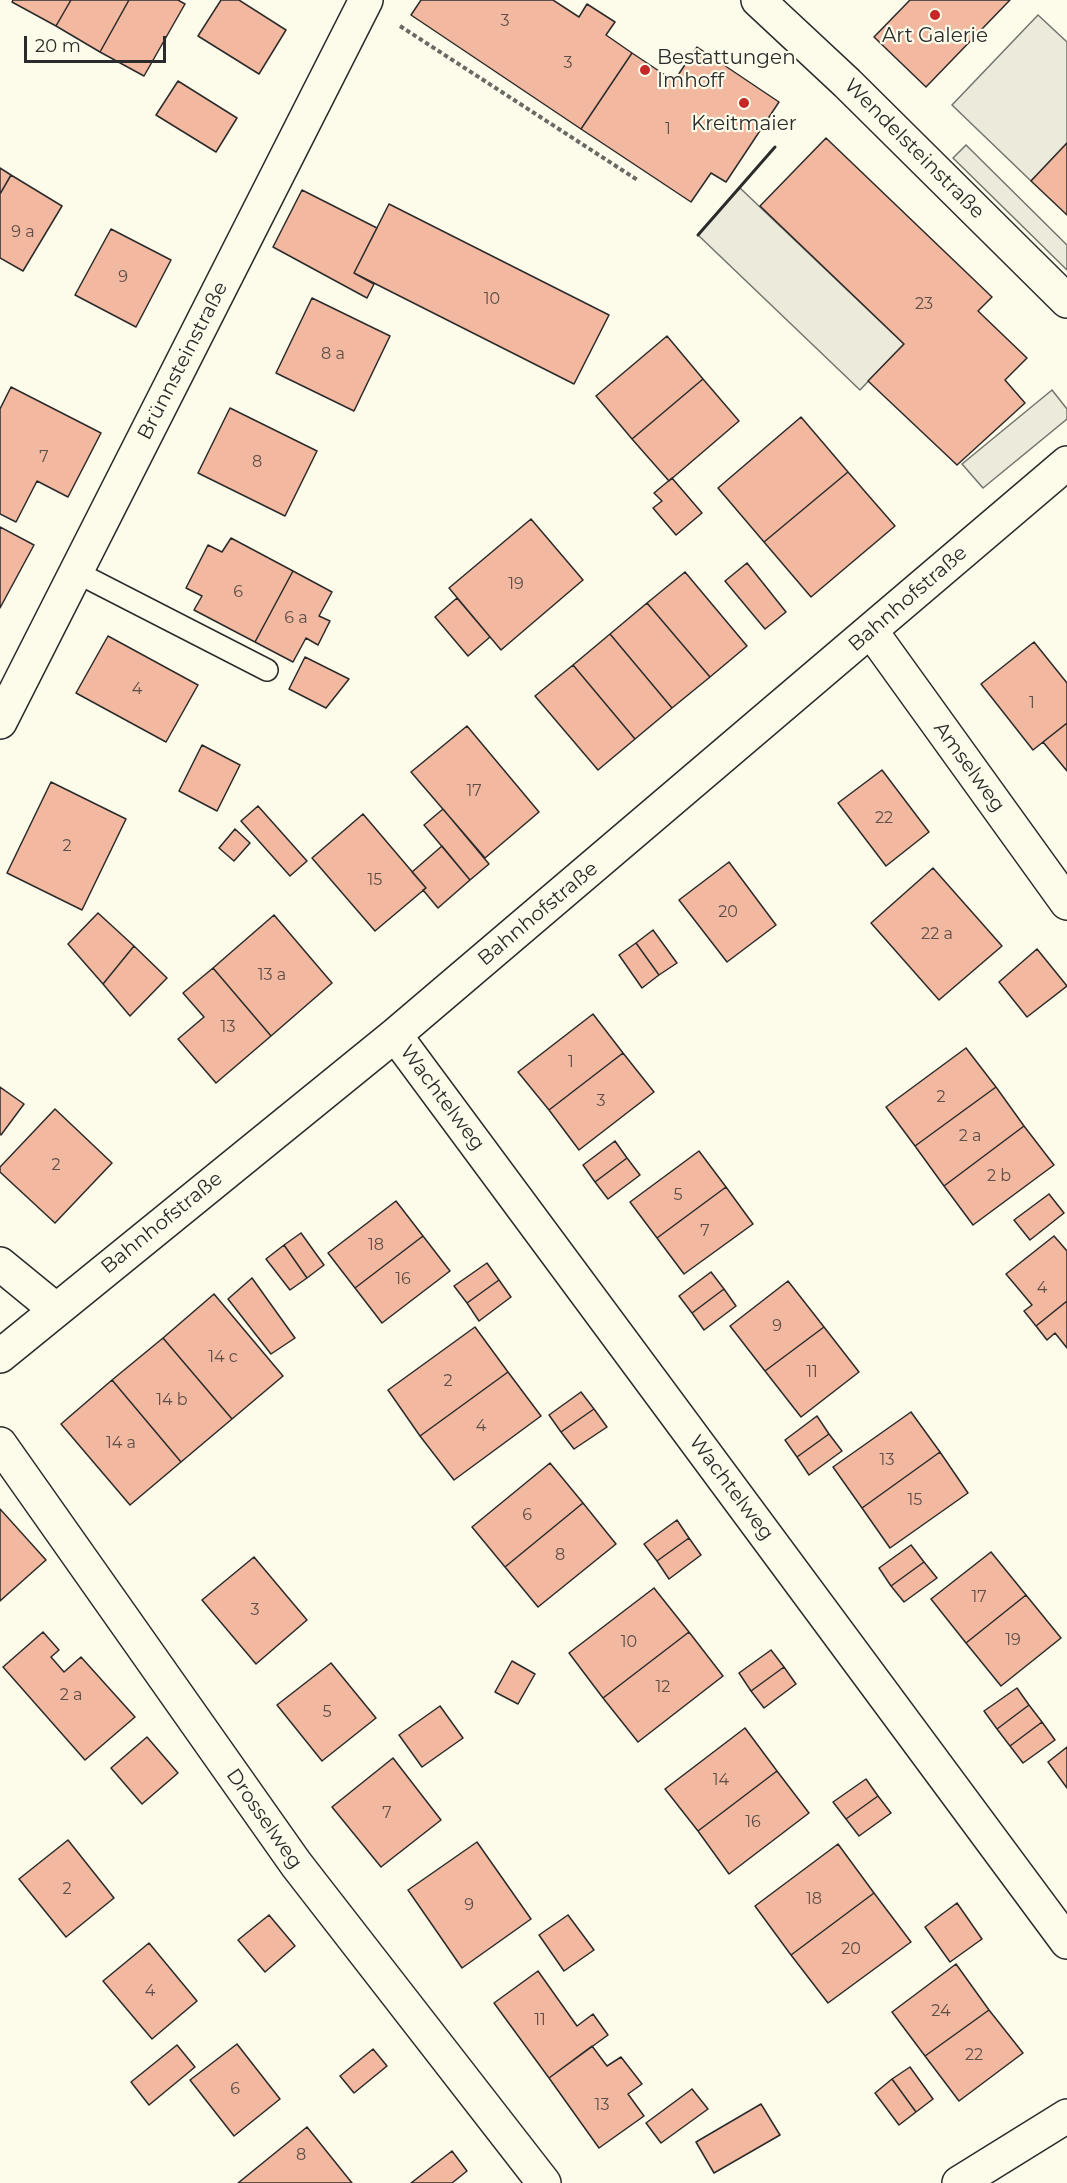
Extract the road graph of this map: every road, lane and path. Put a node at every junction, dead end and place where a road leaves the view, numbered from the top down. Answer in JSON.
{"nodes":[{"id":1,"x":758,"y":0,"type":"edge"},
{"id":2,"x":365,"y":1,"type":"edge"},
{"id":3,"x":639,"y":181,"type":"dead end"},
{"id":4,"x":1067,"y":301,"type":"edge"},
{"id":5,"x":1067,"y":463,"type":"edge"},
{"id":6,"x":76,"y":572,"type":"junction"},
{"id":7,"x":871,"y":631,"type":"junction"},
{"id":8,"x":267,"y":670,"type":"dead end"},
{"id":9,"x":0,"y":723,"type":"edge"},
{"id":10,"x":1067,"y":903,"type":"edge"},
{"id":11,"x":395,"y":1035,"type":"junction"},
{"id":12,"x":0,"y":1264,"type":"edge"},
{"id":13,"x":55,"y":1310,"type":"junction"},
{"id":14,"x":0,"y":1356,"type":"edge"},
{"id":15,"x":0,"y":1444,"type":"edge"},
{"id":16,"x":1067,"y":1942,"type":"edge"},
{"id":17,"x":1067,"y":2116,"type":"edge"},
{"id":18,"x":965,"y":2179,"type":"edge"},
{"id":19,"x":544,"y":2183,"type":"edge"}],
"edges":[{"from":1,"to":4,"type":"street","name":"Wendelsteinstraße"},
{"from":2,"to":3,"type":"path"},
{"from":2,"to":6,"type":"street","name":"Brünnsteinstraße"},
{"from":5,"to":7,"type":"street","name":"Bahnhofstraße"},
{"from":6,"to":8,"type":"lane"},
{"from":6,"to":9,"type":"street","name":"Brünnsteinstraße"},
{"from":7,"to":10,"type":"street","name":"Amselweg"},
{"from":7,"to":11,"type":"street","name":"Bahnhofstraße"},
{"from":11,"to":13,"type":"street","name":"Bahnhofstraße"},
{"from":11,"to":16,"type":"street","name":"Wachtelweg"},
{"from":12,"to":13,"type":"street"},
{"from":13,"to":14,"type":"street","name":"Bahnhofstraße"},
{"from":15,"to":19,"type":"street","name":"Drosselweg"},
{"from":17,"to":18,"type":"street"}]}
